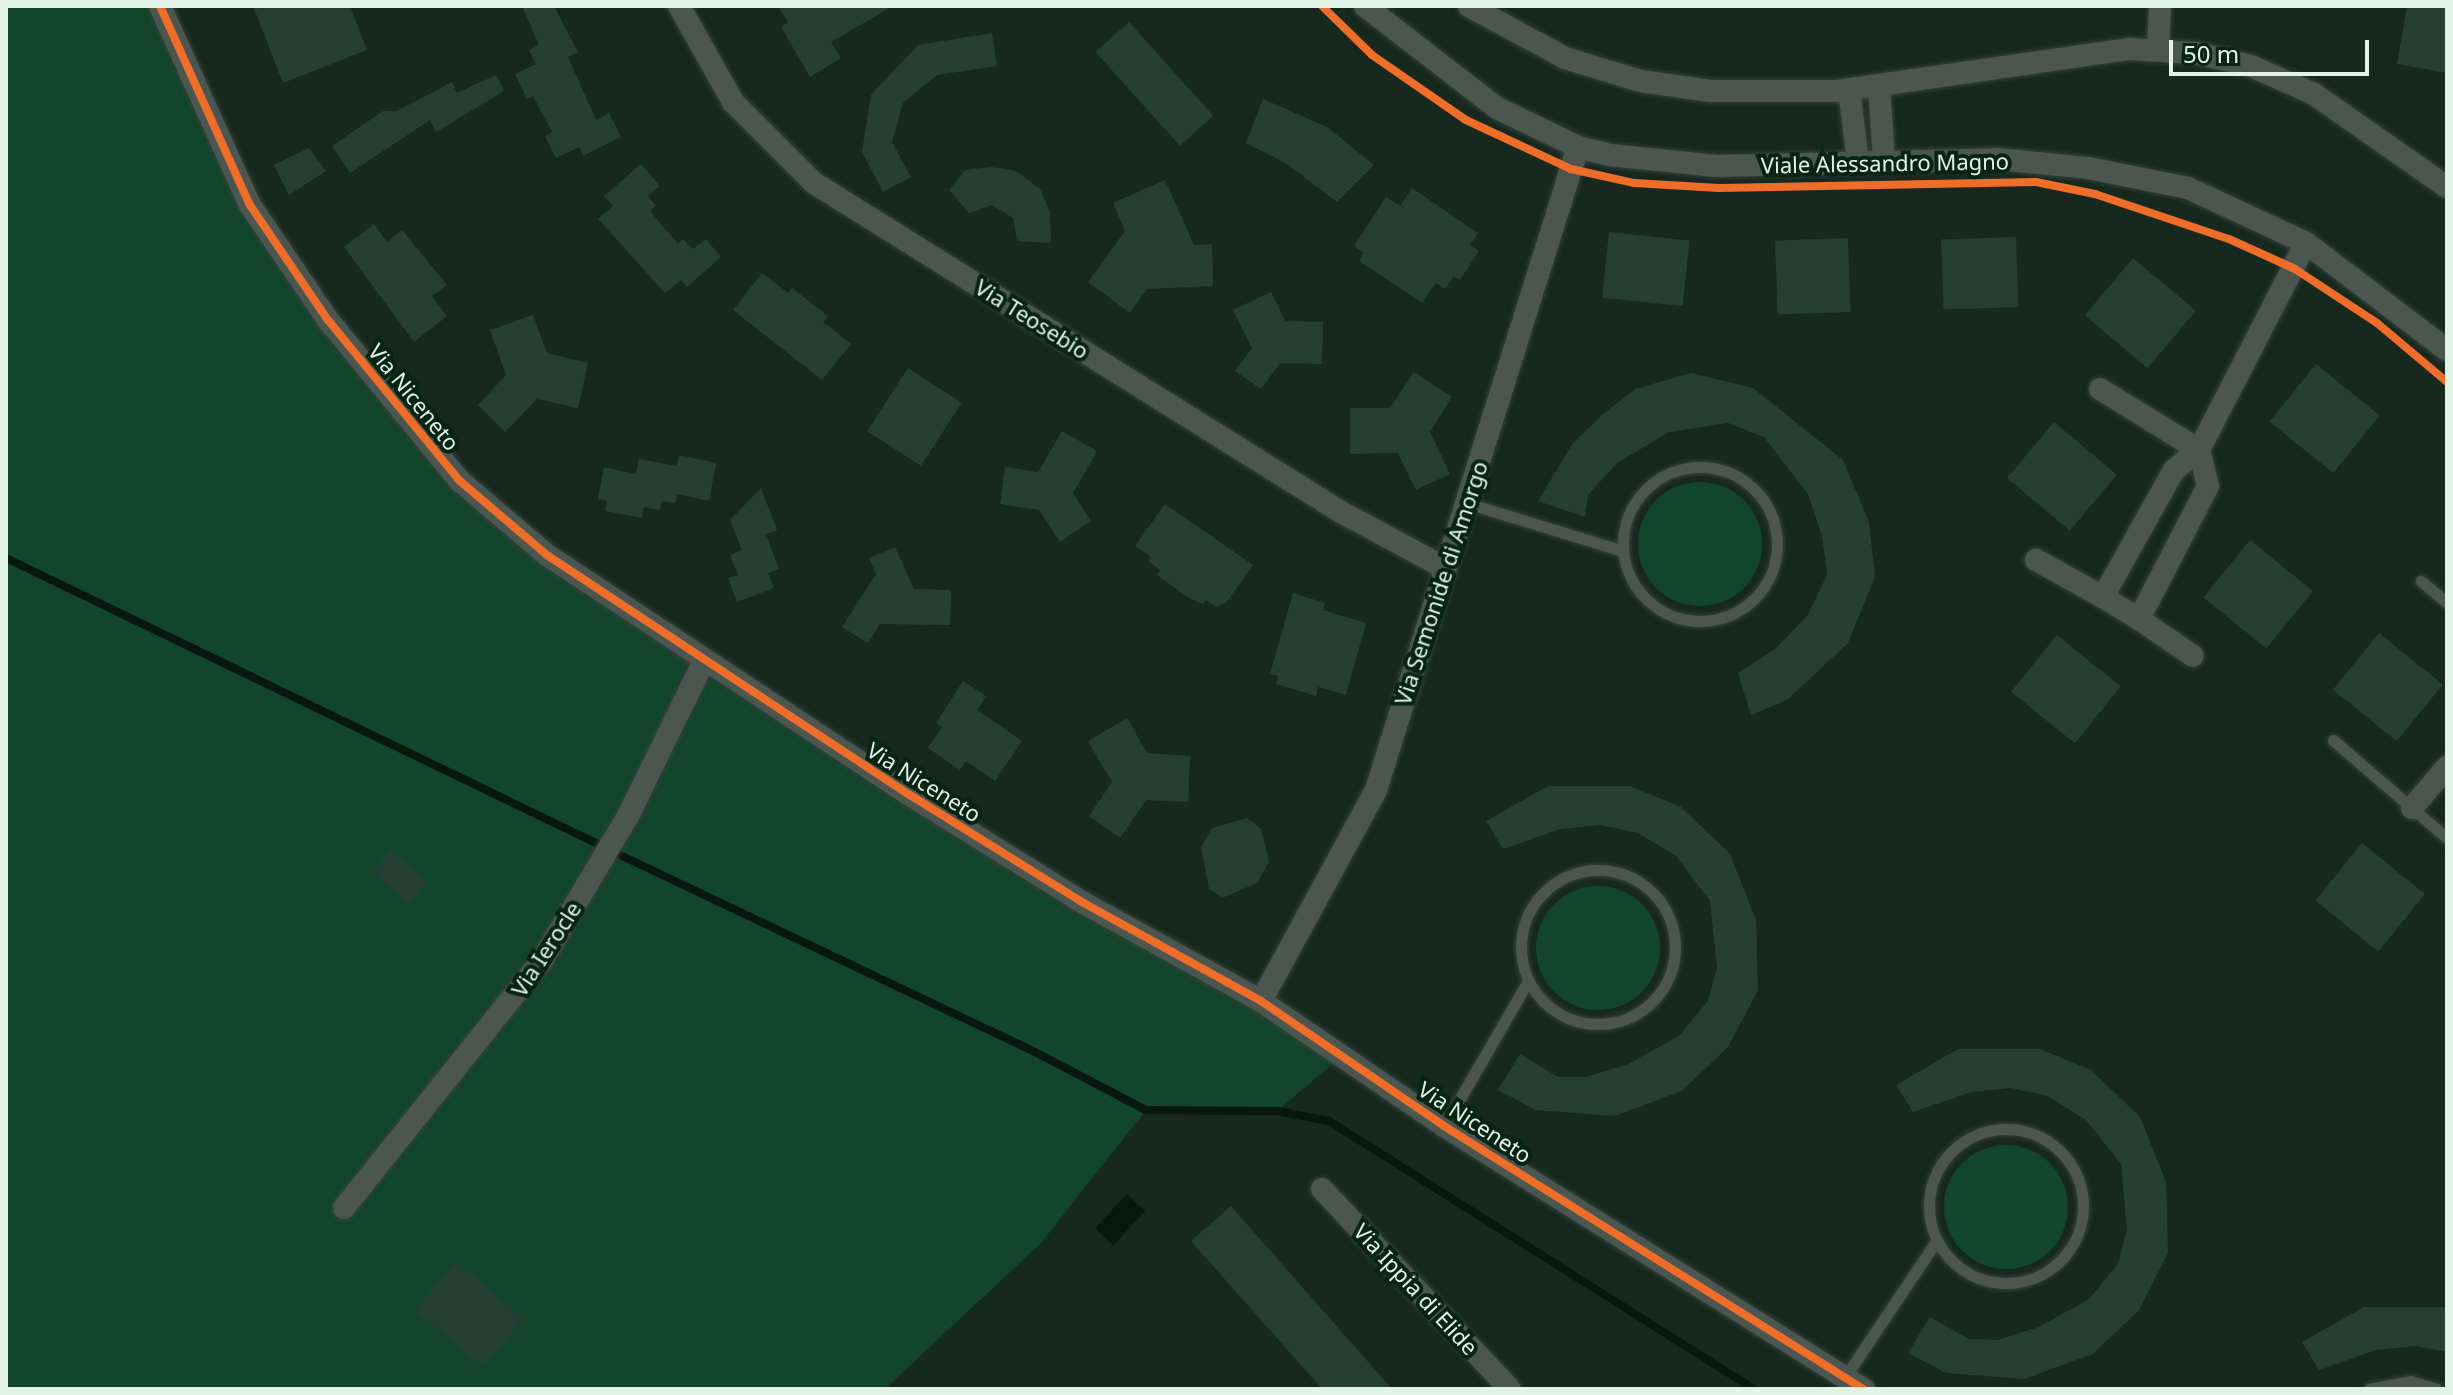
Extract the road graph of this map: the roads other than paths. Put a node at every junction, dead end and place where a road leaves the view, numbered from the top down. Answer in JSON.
{"nodes":[{"id":1,"x":160,"y":6,"type":"edge"},
{"id":2,"x":679,"y":6,"type":"edge"},
{"id":3,"x":1365,"y":6,"type":"edge"},
{"id":4,"x":1469,"y":6,"type":"edge"},
{"id":5,"x":2160,"y":6,"type":"edge"},
{"id":6,"x":2158,"y":48,"type":"junction"},
{"id":7,"x":1879,"y":85,"type":"junction"},
{"id":8,"x":1849,"y":90,"type":"junction"},
{"id":9,"x":1578,"y":147,"type":"junction"},
{"id":10,"x":1884,"y":160,"type":"junction"},
{"id":11,"x":1858,"y":161,"type":"junction"},
{"id":12,"x":2447,"y":187,"type":"edge"},
{"id":13,"x":2306,"y":243,"type":"junction"},
{"id":14,"x":2447,"y":350,"type":"edge"},
{"id":15,"x":2100,"y":389,"type":"dead end"},
{"id":16,"x":2199,"y":450,"type":"junction"},
{"id":17,"x":1467,"y":503,"type":"junction"},
{"id":18,"x":1623,"y":551,"type":"junction"},
{"id":19,"x":2036,"y":560,"type":"dead end"},
{"id":20,"x":1445,"y":568,"type":"junction"},
{"id":21,"x":2421,"y":581,"type":"dead end"},
{"id":22,"x":2103,"y":597,"type":"junction"},
{"id":23,"x":2447,"y":603,"type":"edge"},
{"id":24,"x":2139,"y":619,"type":"junction"},
{"id":25,"x":2193,"y":656,"type":"dead end"},
{"id":26,"x":704,"y":661,"type":"junction"},
{"id":27,"x":2333,"y":740,"type":"dead end"},
{"id":28,"x":2447,"y":767,"type":"edge"},
{"id":29,"x":2412,"y":808,"type":"junction"},
{"id":30,"x":2447,"y":838,"type":"edge"},
{"id":31,"x":1528,"y":981,"type":"junction"},
{"id":32,"x":1261,"y":1001,"type":"junction"},
{"id":33,"x":1444,"y":1126,"type":"junction"},
{"id":34,"x":1322,"y":1189,"type":"dead end"},
{"id":35,"x":344,"y":1208,"type":"dead end"},
{"id":36,"x":1937,"y":1240,"type":"junction"},
{"id":37,"x":1854,"y":1383,"type":"edge"},
{"id":38,"x":1510,"y":1389,"type":"edge"},
{"id":39,"x":2369,"y":1389,"type":"edge"},
{"id":40,"x":2437,"y":1389,"type":"edge"}],
"edges":[{"from":1,"to":26,"type":"street","name":"Via Niceneto"},
{"from":2,"to":20,"type":"street","name":"Via Teosebio"},
{"from":3,"to":9,"type":"street","name":"Viale Alessandro Magno"},
{"from":4,"to":8,"type":"street"},
{"from":5,"to":6,"type":"street"},
{"from":6,"to":7,"type":"street"},
{"from":6,"to":12,"type":"street"},
{"from":7,"to":8,"type":"street"},
{"from":7,"to":10,"type":"street"},
{"from":8,"to":11,"type":"street"},
{"from":9,"to":11,"type":"street","name":"Viale Alessandro Magno"},
{"from":9,"to":17,"type":"street","name":"Via Semonide di Amorgo"},
{"from":10,"to":11,"type":"street","name":"Viale Alessandro Magno"},
{"from":10,"to":13,"type":"street","name":"Viale Alessandro Magno"},
{"from":13,"to":14,"type":"street","name":"Viale Alessandro Magno"},
{"from":13,"to":16,"type":"street"},
{"from":15,"to":16,"type":"street"},
{"from":16,"to":22,"type":"street"},
{"from":16,"to":24,"type":"street"},
{"from":17,"to":18,"type":"lane"},
{"from":17,"to":20,"type":"street","name":"Via Semonide di Amorgo"},
{"from":18,"to":18,"type":"lane"},
{"from":19,"to":22,"type":"street"},
{"from":20,"to":32,"type":"street","name":"Via Semonide di Amorgo"},
{"from":21,"to":23,"type":"lane"},
{"from":22,"to":24,"type":"street"},
{"from":24,"to":25,"type":"street"},
{"from":26,"to":32,"type":"street","name":"Via Niceneto"},
{"from":26,"to":35,"type":"street","name":"Via Ierocle"},
{"from":27,"to":29,"type":"lane"},
{"from":28,"to":29,"type":"street"},
{"from":29,"to":30,"type":"lane"},
{"from":31,"to":31,"type":"lane"},
{"from":31,"to":33,"type":"lane"},
{"from":32,"to":33,"type":"street","name":"Via Niceneto"},
{"from":33,"to":37,"type":"street","name":"Via Niceneto"},
{"from":34,"to":38,"type":"street","name":"Via Ippia di Elide"},
{"from":36,"to":36,"type":"lane"},
{"from":36,"to":37,"type":"lane"},
{"from":39,"to":40,"type":"lane"}]}
